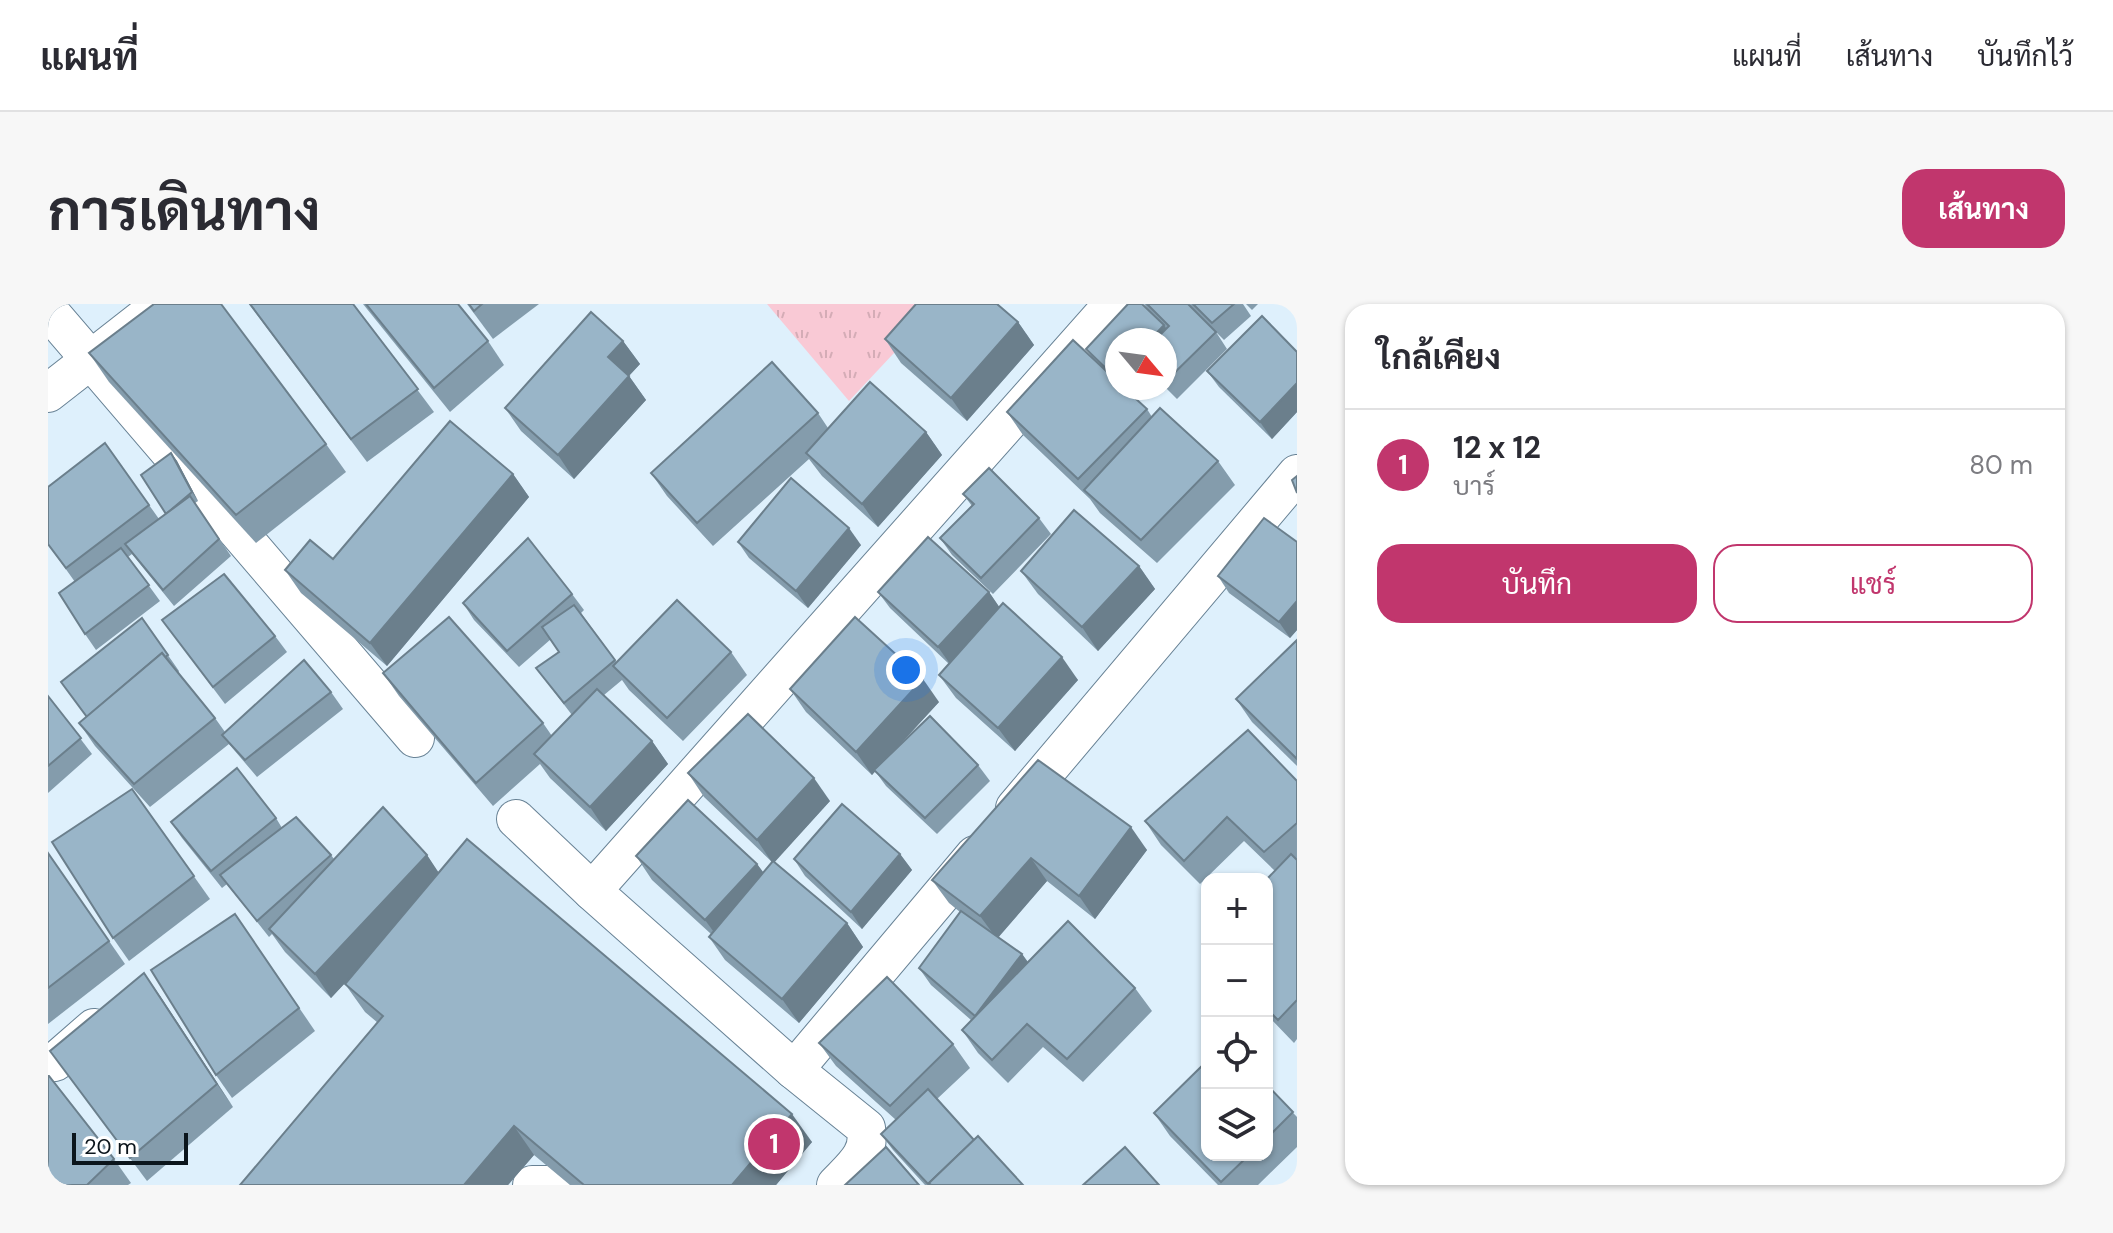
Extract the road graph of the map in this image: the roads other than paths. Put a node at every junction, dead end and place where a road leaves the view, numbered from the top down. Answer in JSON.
{"nodes":[{"id":1,"x":162,"y":304,"type":"edge"},
{"id":2,"x":1113,"y":304,"type":"edge"},
{"id":3,"x":48,"y":310,"type":"edge"},
{"id":4,"x":90,"y":360,"type":"junction"},
{"id":5,"x":48,"y":393,"type":"edge"},
{"id":6,"x":1297,"y":474,"type":"edge"},
{"id":7,"x":415,"y":738,"type":"edge"},
{"id":8,"x":516,"y":819,"type":"dead end"},
{"id":9,"x":592,"y":891,"type":"junction"},
{"id":10,"x":120,"y":1005,"type":"edge"},
{"id":11,"x":48,"y":1063,"type":"edge"},
{"id":12,"x":794,"y":1070,"type":"junction"},
{"id":13,"x":532,"y":1185,"type":"edge"},
{"id":14,"x":559,"y":1185,"type":"edge"},
{"id":15,"x":836,"y":1185,"type":"edge"}],
"edges":[{"from":1,"to":4,"type":"street"},
{"from":2,"to":9,"type":"street"},
{"from":3,"to":4,"type":"street"},
{"from":4,"to":5,"type":"street"},
{"from":4,"to":7,"type":"street"},
{"from":6,"to":12,"type":"street"},
{"from":8,"to":9,"type":"street"},
{"from":9,"to":12,"type":"street"},
{"from":10,"to":11,"type":"street"},
{"from":12,"to":15,"type":"street"},
{"from":13,"to":14,"type":"street"}]}
